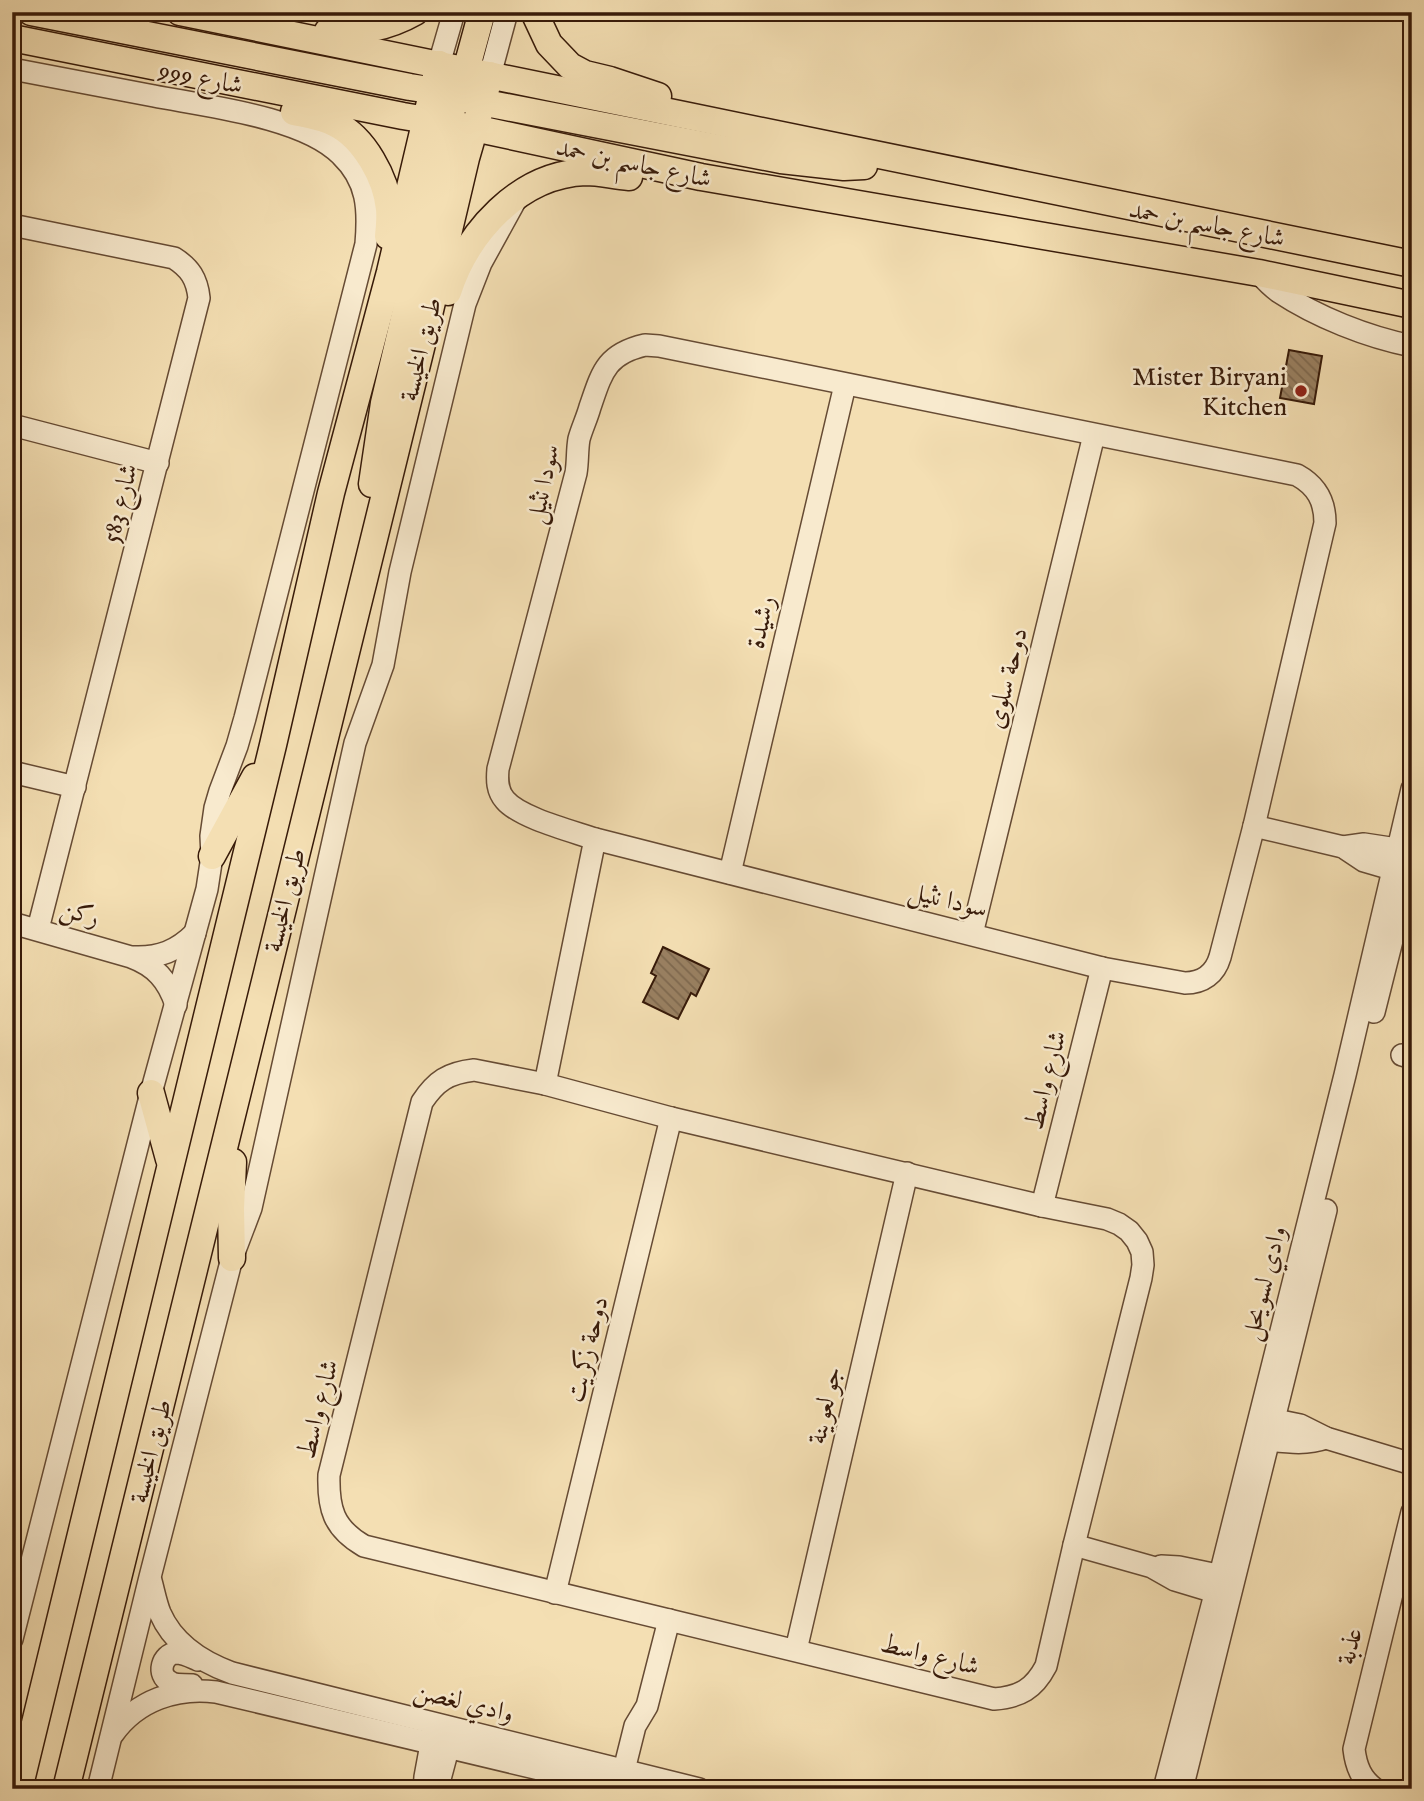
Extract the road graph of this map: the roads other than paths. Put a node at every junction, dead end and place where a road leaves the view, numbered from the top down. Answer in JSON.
{"nodes":[{"id":1,"x":31,"y":12,"type":"edge"},
{"id":2,"x":180,"y":12,"type":"edge"},
{"id":3,"x":415,"y":12,"type":"edge"},
{"id":4,"x":454,"y":12,"type":"edge"},
{"id":5,"x":482,"y":12,"type":"edge"},
{"id":6,"x":507,"y":12,"type":"edge"},
{"id":7,"x":534,"y":12,"type":"edge"},
{"id":8,"x":285,"y":33,"type":"junction"},
{"id":9,"x":12,"y":38,"type":"edge"},
{"id":10,"x":439,"y":64,"type":"junction"},
{"id":11,"x":12,"y":69,"type":"edge"},
{"id":12,"x":233,"y":82,"type":"junction"},
{"id":13,"x":459,"y":100,"type":"junction"},
{"id":14,"x":699,"y":119,"type":"junction"},
{"id":15,"x":897,"y":161,"type":"junction"},
{"id":16,"x":701,"y":177,"type":"junction"},
{"id":17,"x":516,"y":198,"type":"junction"},
{"id":18,"x":12,"y":225,"type":"edge"},
{"id":19,"x":1412,"y":264,"type":"edge"},
{"id":20,"x":390,"y":272,"type":"junction"},
{"id":21,"x":1259,"y":273,"type":"junction"},
{"id":22,"x":1412,"y":305,"type":"edge"},
{"id":23,"x":423,"y":340,"type":"junction"},
{"id":24,"x":1412,"y":346,"type":"edge"},
{"id":25,"x":845,"y":385,"type":"junction"},
{"id":26,"x":12,"y":425,"type":"edge"},
{"id":27,"x":1094,"y":435,"type":"junction"},
{"id":28,"x":158,"y":463,"type":"junction"},
{"id":29,"x":367,"y":566,"type":"junction"},
{"id":30,"x":273,"y":745,"type":"junction"},
{"id":31,"x":12,"y":772,"type":"edge"},
{"id":32,"x":75,"y":787,"type":"junction"},
{"id":33,"x":1412,"y":789,"type":"edge"},
{"id":34,"x":1254,"y":827,"type":"junction"},
{"id":35,"x":595,"y":839,"type":"junction"},
{"id":36,"x":212,"y":856,"type":"junction"},
{"id":37,"x":1404,"y":861,"type":"edge"},
{"id":38,"x":730,"y":873,"type":"junction"},
{"id":39,"x":12,"y":923,"type":"edge"},
{"id":40,"x":38,"y":929,"type":"junction"},
{"id":41,"x":195,"y":933,"type":"junction"},
{"id":42,"x":972,"y":934,"type":"junction"},
{"id":43,"x":131,"y":957,"type":"junction"},
{"id":44,"x":1102,"y":968,"type":"junction"},
{"id":45,"x":176,"y":1004,"type":"junction"},
{"id":46,"x":545,"y":1084,"type":"junction"},
{"id":47,"x":152,"y":1093,"type":"junction"},
{"id":48,"x":671,"y":1118,"type":"junction"},
{"id":49,"x":231,"y":1120,"type":"junction"},
{"id":50,"x":170,"y":1164,"type":"junction"},
{"id":51,"x":907,"y":1173,"type":"junction"},
{"id":52,"x":1042,"y":1206,"type":"junction"},
{"id":53,"x":232,"y":1258,"type":"junction"},
{"id":54,"x":1264,"y":1429,"type":"junction"},
{"id":55,"x":1412,"y":1464,"type":"edge"},
{"id":56,"x":1412,"y":1512,"type":"edge"},
{"id":57,"x":1074,"y":1545,"type":"junction"},
{"id":58,"x":150,"y":1577,"type":"junction"},
{"id":59,"x":1224,"y":1586,"type":"junction"},
{"id":60,"x":555,"y":1593,"type":"junction"},
{"id":61,"x":669,"y":1620,"type":"junction"},
{"id":62,"x":12,"y":1639,"type":"edge"},
{"id":63,"x":796,"y":1650,"type":"junction"},
{"id":64,"x":216,"y":1667,"type":"junction"},
{"id":65,"x":216,"y":1692,"type":"junction"},
{"id":66,"x":442,"y":1735,"type":"junction"},
{"id":67,"x":110,"y":1739,"type":"junction"},
{"id":68,"x":19,"y":1771,"type":"edge"},
{"id":69,"x":628,"y":1782,"type":"edge"},
{"id":70,"x":19,"y":1789,"type":"edge"},
{"id":71,"x":66,"y":1789,"type":"edge"},
{"id":72,"x":98,"y":1789,"type":"edge"},
{"id":73,"x":424,"y":1789,"type":"edge"},
{"id":74,"x":435,"y":1789,"type":"edge"},
{"id":75,"x":699,"y":1789,"type":"edge"},
{"id":76,"x":1164,"y":1789,"type":"edge"},
{"id":77,"x":1182,"y":1789,"type":"edge"},
{"id":78,"x":1375,"y":1789,"type":"edge"}],
"edges":[{"from":1,"to":13,"type":"main road"},
{"from":2,"to":8,"type":"main road","name":"شارع جاسم بن حمد"},
{"from":3,"to":8,"type":"main road"},
{"from":4,"to":10,"type":"street"},
{"from":5,"to":13,"type":"main road"},
{"from":6,"to":13,"type":"street","name":"طريق الخيسة"},
{"from":7,"to":14,"type":"main road"},
{"from":8,"to":10,"type":"main road","name":"شارع جاسم بن حمد"},
{"from":9,"to":12,"type":"main road","name":"شارع جاسم بن حمد"},
{"from":10,"to":13,"type":"main road","name":"شارع جاسم بن حمد"},
{"from":11,"to":36,"type":"street","name":"شارع 999"},
{"from":12,"to":13,"type":"main road","name":"شارع جاسم بن حمد"},
{"from":12,"to":20,"type":"main road"},
{"from":13,"to":14,"type":"main road","name":"شارع جاسم بن حمد"},
{"from":13,"to":15,"type":"main road"},
{"from":13,"to":16,"type":"main road","name":"شارع جاسم بن حمد"},
{"from":13,"to":20,"type":"main road","name":"طريق الخيسة"},
{"from":13,"to":23,"type":"main road","name":"طريق الخيسة"},
{"from":13,"to":29,"type":"main road"},
{"from":14,"to":15,"type":"main road","name":"شارع جاسم بن حمد"},
{"from":15,"to":19,"type":"main road","name":"شارع جاسم بن حمد"},
{"from":16,"to":17,"type":"main road"},
{"from":16,"to":21,"type":"main road","name":"شارع جاسم بن حمد"},
{"from":17,"to":23,"type":"main road"},
{"from":17,"to":53,"type":"street","name":"طريق الخيسة"},
{"from":18,"to":28,"type":"street","name":"شارع 583"},
{"from":20,"to":30,"type":"main road","name":"طريق الخيسة"},
{"from":21,"to":22,"type":"main road","name":"شارع جاسم بن حمد"},
{"from":21,"to":24,"type":"street","name":"شارع جاسم بن حمد"},
{"from":23,"to":29,"type":"main road","name":"طريق الخيسة"},
{"from":25,"to":27,"type":"street","name":"سودا نثيل"},
{"from":25,"to":35,"type":"street","name":"سودا نثيل"},
{"from":25,"to":38,"type":"street","name":"رشيدة"},
{"from":26,"to":28,"type":"street"},
{"from":27,"to":34,"type":"street","name":"سودا نثيل"},
{"from":27,"to":42,"type":"street","name":"دوحة سلوى"},
{"from":28,"to":32,"type":"street","name":"شارع 583"},
{"from":29,"to":49,"type":"main road","name":"طريق الخيسة"},
{"from":30,"to":36,"type":"main road"},
{"from":30,"to":50,"type":"main road","name":"طريق الخيسة"},
{"from":31,"to":32,"type":"street"},
{"from":32,"to":40,"type":"street","name":"شارع 583"},
{"from":33,"to":37,"type":"street","name":"وادي لسويحل"},
{"from":34,"to":37,"type":"street"},
{"from":34,"to":44,"type":"street","name":"سودا نثيل"},
{"from":35,"to":38,"type":"street","name":"سودا نثيل"},
{"from":35,"to":46,"type":"street"},
{"from":36,"to":41,"type":"street"},
{"from":37,"to":54,"type":"street","name":"وادي لسويحل"},
{"from":38,"to":42,"type":"street","name":"سودا نثيل"},
{"from":39,"to":40,"type":"street","name":"ركن"},
{"from":40,"to":43,"type":"street","name":"ركن"},
{"from":41,"to":43,"type":"street","name":"ركن"},
{"from":41,"to":45,"type":"street"},
{"from":42,"to":44,"type":"street","name":"سودا نثيل"},
{"from":43,"to":45,"type":"street","name":"ركن"},
{"from":44,"to":52,"type":"street","name":"شارع واسط"},
{"from":45,"to":47,"type":"street"},
{"from":46,"to":48,"type":"street","name":"شارع واسط"},
{"from":46,"to":60,"type":"street","name":"شارع واسط"},
{"from":47,"to":50,"type":"main road"},
{"from":47,"to":62,"type":"street"},
{"from":48,"to":51,"type":"street","name":"شارع واسط"},
{"from":48,"to":60,"type":"street","name":"دوحة زكريت"},
{"from":49,"to":53,"type":"main road"},
{"from":49,"to":71,"type":"main road","name":"طريق الخيسة"},
{"from":50,"to":68,"type":"main road","name":"طريق الخيسة"},
{"from":51,"to":52,"type":"street","name":"شارع واسط"},
{"from":51,"to":63,"type":"street","name":"جو لعوينة"},
{"from":52,"to":57,"type":"street","name":"شارع واسط"},
{"from":53,"to":58,"type":"street","name":"طريق الخيسة"},
{"from":54,"to":55,"type":"street"},
{"from":54,"to":59,"type":"street","name":"وادي لسويحل"},
{"from":56,"to":78,"type":"street","name":"عذبة"},
{"from":57,"to":59,"type":"street"},
{"from":57,"to":63,"type":"street","name":"شارع واسط"},
{"from":58,"to":64,"type":"street","name":"وادي لغصن"},
{"from":58,"to":67,"type":"street","name":"طريق الخيسة"},
{"from":59,"to":76,"type":"street","name":"وادي لسويحل"},
{"from":59,"to":77,"type":"street","name":"وادي لسويحل"},
{"from":60,"to":61,"type":"street","name":"شارع واسط"},
{"from":61,"to":63,"type":"street","name":"شارع واسط"},
{"from":61,"to":69,"type":"street"},
{"from":64,"to":65,"type":"street","name":"وادي لغصن"},
{"from":64,"to":66,"type":"street","name":"وادي لغصن"},
{"from":65,"to":66,"type":"street","name":"وادي لغصن"},
{"from":65,"to":67,"type":"street","name":"وادي لغصن"},
{"from":66,"to":69,"type":"street","name":"وادي لغصن"},
{"from":66,"to":73,"type":"street"},
{"from":66,"to":74,"type":"street"},
{"from":67,"to":72,"type":"street","name":"طريق الخيسة"},
{"from":68,"to":70,"type":"main road","name":"طريق الخيسة"},
{"from":69,"to":75,"type":"street","name":"وادي لغصن"}]}
